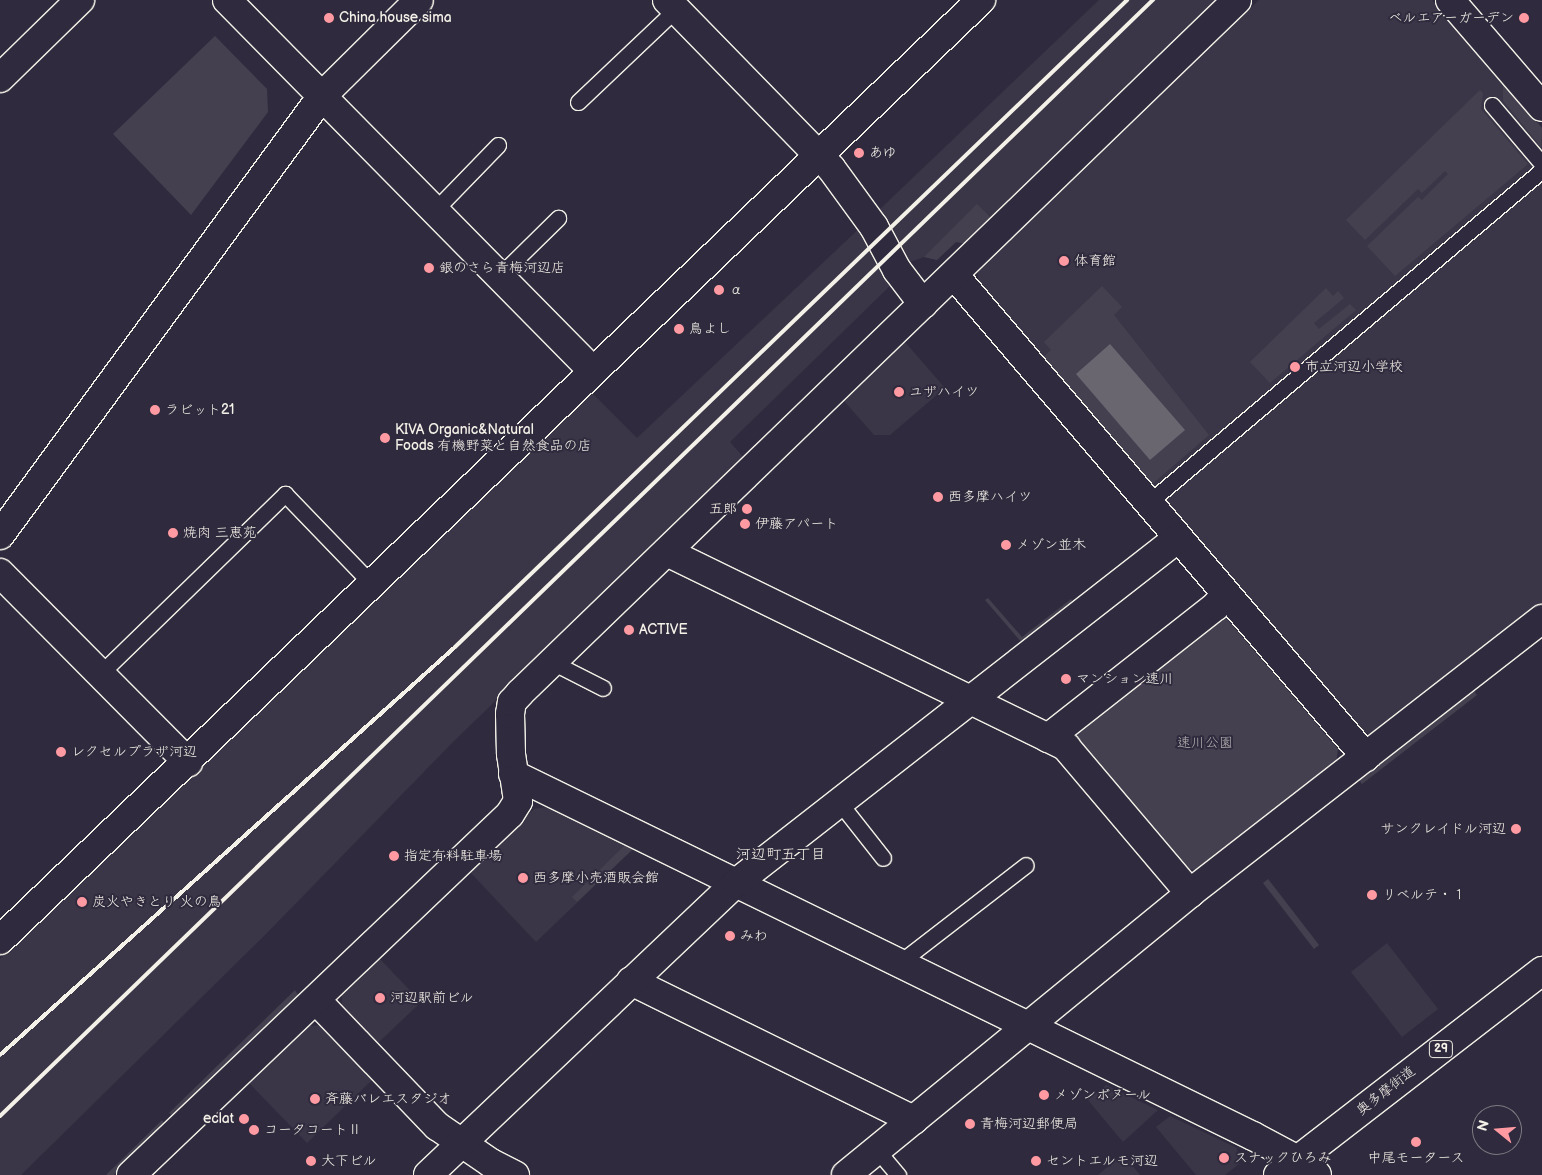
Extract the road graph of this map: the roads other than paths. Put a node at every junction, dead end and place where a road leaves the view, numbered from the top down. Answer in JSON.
{"nodes":[{"id":1,"x":80,"y":0,"type":"edge"},
{"id":2,"x":227,"y":0,"type":"edge"},
{"id":3,"x":419,"y":0,"type":"edge"},
{"id":4,"x":981,"y":0,"type":"edge"},
{"id":5,"x":1237,"y":0,"type":"edge"},
{"id":6,"x":1450,"y":0,"type":"edge"},
{"id":7,"x":671,"y":4,"type":"edge"},
{"id":8,"x":0,"y":78,"type":"edge"},
{"id":9,"x":322,"y":96,"type":"junction"},
{"id":10,"x":578,"y":102,"type":"dead end"},
{"id":11,"x":1492,"y":105,"type":"dead end"},
{"id":12,"x":1542,"y":107,"type":"edge"},
{"id":13,"x":498,"y":146,"type":"dead end"},
{"id":14,"x":819,"y":155,"type":"junction"},
{"id":15,"x":1542,"y":164,"type":"edge"},
{"id":16,"x":1542,"y":170,"type":"edge"},
{"id":17,"x":434,"y":211,"type":"junction"},
{"id":18,"x":558,"y":218,"type":"dead end"},
{"id":19,"x":954,"y":275,"type":"junction"},
{"id":20,"x":499,"y":276,"type":"junction"},
{"id":21,"x":923,"y":304,"type":"junction"},
{"id":22,"x":593,"y":371,"type":"junction"},
{"id":23,"x":1148,"y":503,"type":"junction"},
{"id":24,"x":0,"y":535,"type":"edge"},
{"id":25,"x":1178,"y":538,"type":"junction"},
{"id":26,"x":667,"y":552,"type":"junction"},
{"id":27,"x":0,"y":573,"type":"edge"},
{"id":28,"x":372,"y":584,"type":"junction"},
{"id":29,"x":1224,"y":594,"type":"junction"},
{"id":30,"x":1542,"y":619,"type":"edge"},
{"id":31,"x":552,"y":662,"type":"junction"},
{"id":32,"x":101,"y":674,"type":"junction"},
{"id":33,"x":603,"y":688,"type":"dead end"},
{"id":34,"x":970,"y":700,"type":"junction"},
{"id":35,"x":1048,"y":738,"type":"junction"},
{"id":36,"x":1366,"y":757,"type":"junction"},
{"id":37,"x":188,"y":762,"type":"junction"},
{"id":38,"x":513,"y":774,"type":"junction"},
{"id":39,"x":839,"y":802,"type":"junction"},
{"id":40,"x":883,"y":858,"type":"dead end"},
{"id":41,"x":1026,"y":865,"type":"dead end"},
{"id":42,"x":736,"y":883,"type":"junction"},
{"id":43,"x":1190,"y":893,"type":"junction"},
{"id":44,"x":0,"y":940,"type":"edge"},
{"id":45,"x":899,"y":963,"type":"junction"},
{"id":46,"x":1542,"y":971,"type":"edge"},
{"id":47,"x":631,"y":981,"type":"junction"},
{"id":48,"x":316,"y":1000,"type":"junction"},
{"id":49,"x":1028,"y":1026,"type":"junction"},
{"id":50,"x":914,"y":1120,"type":"junction"},
{"id":51,"x":461,"y":1144,"type":"junction"},
{"id":52,"x":877,"y":1150,"type":"junction"},
{"id":53,"x":1298,"y":1170,"type":"edge"},
{"id":54,"x":131,"y":1175,"type":"edge"},
{"id":55,"x":428,"y":1175,"type":"edge"},
{"id":56,"x":515,"y":1175,"type":"edge"},
{"id":57,"x":846,"y":1175,"type":"edge"},
{"id":58,"x":898,"y":1175,"type":"edge"}],
"edges":[{"from":1,"to":8,"type":"street"},
{"from":2,"to":9,"type":"street"},
{"from":3,"to":9,"type":"street"},
{"from":4,"to":14,"type":"street"},
{"from":5,"to":19,"type":"street"},
{"from":6,"to":12,"type":"street"},
{"from":7,"to":10,"type":"lane"},
{"from":7,"to":14,"type":"street"},
{"from":9,"to":17,"type":"street"},
{"from":9,"to":24,"type":"street"},
{"from":11,"to":15,"type":"lane"},
{"from":13,"to":17,"type":"lane"},
{"from":14,"to":21,"type":"street"},
{"from":14,"to":22,"type":"street"},
{"from":16,"to":23,"type":"lane"},
{"from":17,"to":20,"type":"street"},
{"from":18,"to":20,"type":"lane"},
{"from":19,"to":21,"type":"street"},
{"from":19,"to":23,"type":"street"},
{"from":20,"to":22,"type":"street"},
{"from":21,"to":26,"type":"street"},
{"from":22,"to":28,"type":"street"},
{"from":23,"to":25,"type":"street"},
{"from":25,"to":29,"type":"street"},
{"from":25,"to":34,"type":"street"},
{"from":26,"to":31,"type":"street"},
{"from":26,"to":34,"type":"street"},
{"from":27,"to":32,"type":"street"},
{"from":28,"to":32,"type":"lane"},
{"from":28,"to":37,"type":"street"},
{"from":29,"to":35,"type":"street"},
{"from":29,"to":36,"type":"street"},
{"from":30,"to":36,"type":"street"},
{"from":31,"to":33,"type":"lane"},
{"from":31,"to":38,"type":"street"},
{"from":32,"to":37,"type":"street"},
{"from":34,"to":35,"type":"street"},
{"from":34,"to":39,"type":"street"},
{"from":35,"to":43,"type":"street"},
{"from":36,"to":43,"type":"street"},
{"from":37,"to":44,"type":"street"},
{"from":38,"to":42,"type":"street"},
{"from":38,"to":48,"type":"street"},
{"from":39,"to":40,"type":"lane"},
{"from":39,"to":42,"type":"street"},
{"from":41,"to":45,"type":"lane"},
{"from":42,"to":45,"type":"street"},
{"from":42,"to":47,"type":"street"},
{"from":43,"to":49,"type":"street"},
{"from":45,"to":49,"type":"street"},
{"from":46,"to":53,"type":"street","name":"奥多摩街道","number":"29"},
{"from":47,"to":50,"type":"street"},
{"from":47,"to":51,"type":"street"},
{"from":48,"to":51,"type":"street"},
{"from":48,"to":54,"type":"street"},
{"from":49,"to":50,"type":"street"},
{"from":49,"to":53,"type":"street"},
{"from":50,"to":52,"type":"street"},
{"from":51,"to":55,"type":"street"},
{"from":51,"to":56,"type":"street"},
{"from":52,"to":57,"type":"street"},
{"from":52,"to":58,"type":"lane"}]}
